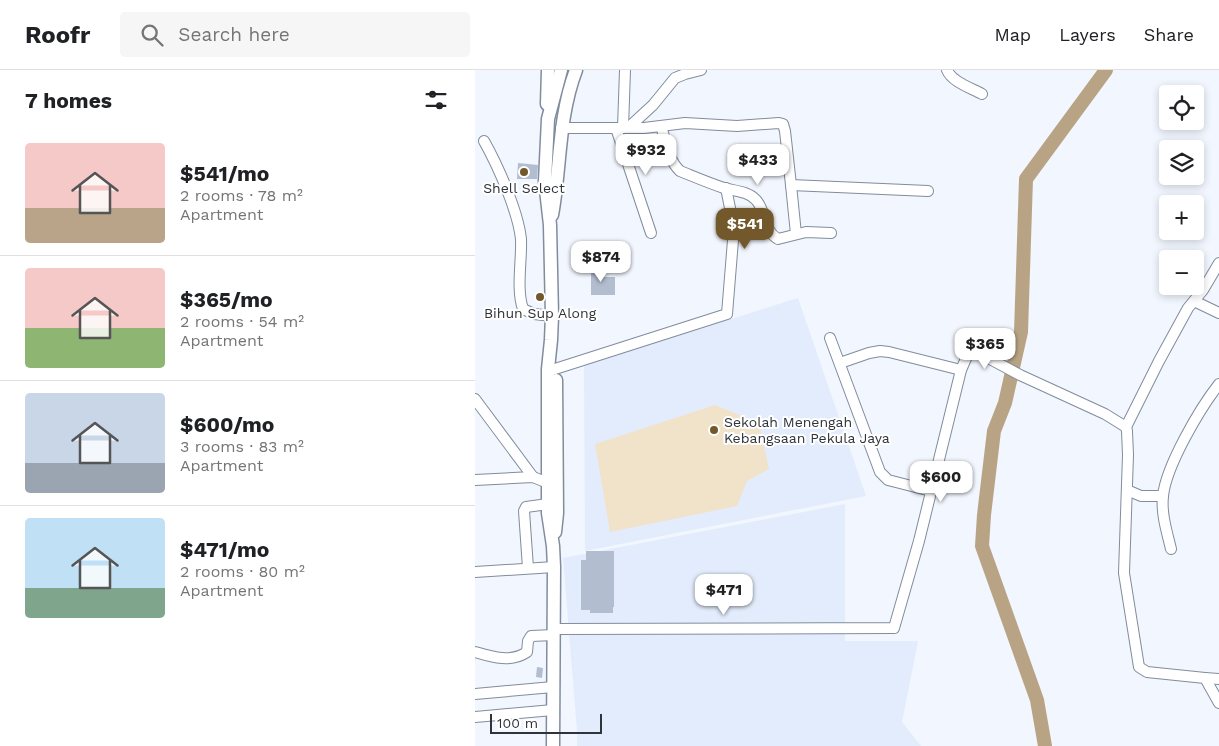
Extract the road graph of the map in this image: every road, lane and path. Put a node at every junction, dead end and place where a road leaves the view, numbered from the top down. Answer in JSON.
{"nodes":[{"id":1,"x":548,"y":70,"type":"edge"},
{"id":2,"x":561,"y":70,"type":"edge"},
{"id":3,"x":576,"y":70,"type":"edge"},
{"id":4,"x":625,"y":70,"type":"edge"},
{"id":5,"x":701,"y":70,"type":"edge"},
{"id":6,"x":947,"y":70,"type":"edge"},
{"id":7,"x":982,"y":94,"type":"dead end"},
{"id":8,"x":548,"y":119,"type":"junction"},
{"id":9,"x":661,"y":126,"type":"junction"},
{"id":10,"x":561,"y":128,"type":"junction"},
{"id":11,"x":622,"y":128,"type":"junction"},
{"id":12,"x":485,"y":141,"type":"dead end"},
{"id":13,"x":791,"y":185,"type":"junction"},
{"id":14,"x":726,"y":188,"type":"junction"},
{"id":15,"x":928,"y":191,"type":"dead end"},
{"id":16,"x":550,"y":225,"type":"junction"},
{"id":17,"x":651,"y":233,"type":"dead end"},
{"id":18,"x":831,"y":233,"type":"dead end"},
{"id":19,"x":796,"y":234,"type":"junction"},
{"id":20,"x":1219,"y":262,"type":"edge"},
{"id":21,"x":1194,"y":301,"type":"junction"},
{"id":22,"x":1219,"y":313,"type":"edge"},
{"id":23,"x":552,"y":316,"type":"junction"},
{"id":24,"x":830,"y":338,"type":"dead end"},
{"id":25,"x":551,"y":340,"type":"junction"},
{"id":26,"x":840,"y":364,"type":"junction"},
{"id":27,"x":555,"y":369,"type":"junction"},
{"id":28,"x":961,"y":370,"type":"junction"},
{"id":29,"x":1219,"y":384,"type":"edge"},
{"id":30,"x":475,"y":399,"type":"edge"},
{"id":31,"x":1126,"y":427,"type":"junction"},
{"id":32,"x":533,"y":477,"type":"junction"},
{"id":33,"x":475,"y":480,"type":"edge"},
{"id":34,"x":548,"y":483,"type":"junction"},
{"id":35,"x":1127,"y":490,"type":"junction"},
{"id":36,"x":931,"y":491,"type":"junction"},
{"id":37,"x":1163,"y":496,"type":"junction"},
{"id":38,"x":548,"y":504,"type":"junction"},
{"id":39,"x":553,"y":546,"type":"junction"},
{"id":40,"x":1171,"y":549,"type":"dead end"},
{"id":41,"x":554,"y":567,"type":"junction"},
{"id":42,"x":528,"y":568,"type":"junction"},
{"id":43,"x":475,"y":572,"type":"edge"},
{"id":44,"x":554,"y":632,"type":"junction"},
{"id":45,"x":475,"y":652,"type":"edge"},
{"id":46,"x":1205,"y":678,"type":"junction"},
{"id":47,"x":1219,"y":679,"type":"edge"},
{"id":48,"x":553,"y":687,"type":"junction"},
{"id":49,"x":475,"y":694,"type":"edge"},
{"id":50,"x":1219,"y":703,"type":"edge"},
{"id":51,"x":553,"y":710,"type":"junction"},
{"id":52,"x":475,"y":717,"type":"edge"},
{"id":53,"x":553,"y":746,"type":"edge"}],
"edges":[{"from":1,"to":8,"type":"main road"},
{"from":2,"to":8,"type":"main road"},
{"from":3,"to":10,"type":"main road"},
{"from":4,"to":11,"type":"street"},
{"from":5,"to":11,"type":"street"},
{"from":6,"to":7,"type":"street"},
{"from":8,"to":16,"type":"main road"},
{"from":9,"to":11,"type":"street"},
{"from":9,"to":13,"type":"street"},
{"from":9,"to":14,"type":"street"},
{"from":10,"to":11,"type":"street"},
{"from":10,"to":16,"type":"main road"},
{"from":11,"to":17,"type":"street"},
{"from":12,"to":23,"type":"street"},
{"from":13,"to":15,"type":"street"},
{"from":13,"to":19,"type":"street"},
{"from":14,"to":19,"type":"street"},
{"from":14,"to":27,"type":"street"},
{"from":16,"to":23,"type":"main road"},
{"from":18,"to":19,"type":"street"},
{"from":20,"to":21,"type":"street"},
{"from":21,"to":22,"type":"street"},
{"from":21,"to":31,"type":"street"},
{"from":23,"to":25,"type":"main road"},
{"from":24,"to":26,"type":"street"},
{"from":25,"to":27,"type":"main road"},
{"from":25,"to":34,"type":"main road"},
{"from":26,"to":28,"type":"street"},
{"from":26,"to":36,"type":"street"},
{"from":27,"to":39,"type":"main road"},
{"from":28,"to":31,"type":"street"},
{"from":28,"to":36,"type":"street"},
{"from":29,"to":37,"type":"street"},
{"from":30,"to":32,"type":"street"},
{"from":31,"to":35,"type":"street"},
{"from":32,"to":33,"type":"street"},
{"from":32,"to":34,"type":"street"},
{"from":34,"to":38,"type":"main road"},
{"from":35,"to":37,"type":"street"},
{"from":35,"to":46,"type":"street"},
{"from":36,"to":44,"type":"street"},
{"from":37,"to":40,"type":"street"},
{"from":38,"to":39,"type":"main road"},
{"from":38,"to":42,"type":"street"},
{"from":39,"to":41,"type":"main road"},
{"from":41,"to":42,"type":"street"},
{"from":41,"to":44,"type":"main road"},
{"from":42,"to":43,"type":"street"},
{"from":44,"to":45,"type":"street"},
{"from":44,"to":48,"type":"main road"},
{"from":46,"to":47,"type":"street"},
{"from":46,"to":50,"type":"street"},
{"from":48,"to":49,"type":"street"},
{"from":48,"to":51,"type":"main road"},
{"from":51,"to":52,"type":"street"},
{"from":51,"to":53,"type":"main road"}]}
